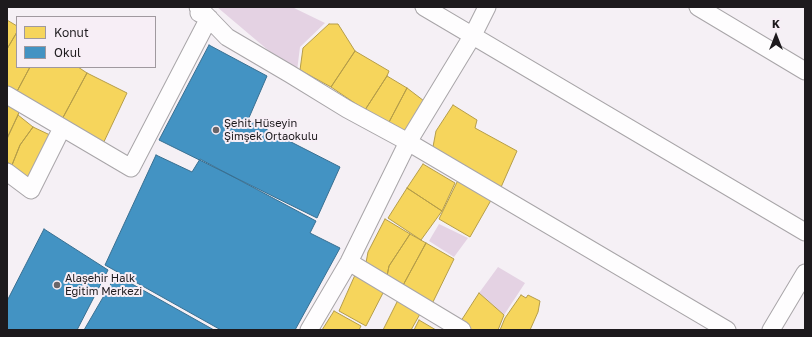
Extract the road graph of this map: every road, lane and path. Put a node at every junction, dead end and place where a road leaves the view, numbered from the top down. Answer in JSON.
{"nodes":[{"id":1,"x":188,"y":7,"type":"edge"},
{"id":2,"x":424,"y":7,"type":"edge"},
{"id":3,"x":487,"y":7,"type":"edge"},
{"id":4,"x":698,"y":7,"type":"edge"},
{"id":5,"x":203,"y":12,"type":"edge"},
{"id":6,"x":473,"y":35,"type":"junction"},
{"id":7,"x":805,"y":71,"type":"edge"},
{"id":8,"x":7,"y":95,"type":"edge"},
{"id":9,"x":62,"y":128,"type":"junction"},
{"id":10,"x":408,"y":142,"type":"junction"},
{"id":11,"x":7,"y":172,"type":"edge"},
{"id":12,"x":805,"y":232,"type":"edge"},
{"id":13,"x":349,"y":262,"type":"junction"},
{"id":14,"x":805,"y":273,"type":"edge"},
{"id":15,"x":309,"y":330,"type":"edge"},
{"id":16,"x":462,"y":330,"type":"edge"},
{"id":17,"x":727,"y":330,"type":"edge"},
{"id":18,"x":771,"y":330,"type":"edge"}],
"edges":[{"from":1,"to":5,"type":"street"},
{"from":2,"to":6,"type":"street"},
{"from":3,"to":6,"type":"street"},
{"from":4,"to":7,"type":"street"},
{"from":5,"to":9,"type":"street"},
{"from":5,"to":10,"type":"street"},
{"from":6,"to":10,"type":"street"},
{"from":6,"to":12,"type":"street"},
{"from":8,"to":9,"type":"street"},
{"from":9,"to":11,"type":"street"},
{"from":10,"to":13,"type":"street"},
{"from":10,"to":17,"type":"street"},
{"from":13,"to":15,"type":"street"},
{"from":13,"to":16,"type":"street"},
{"from":14,"to":18,"type":"street"}]}
